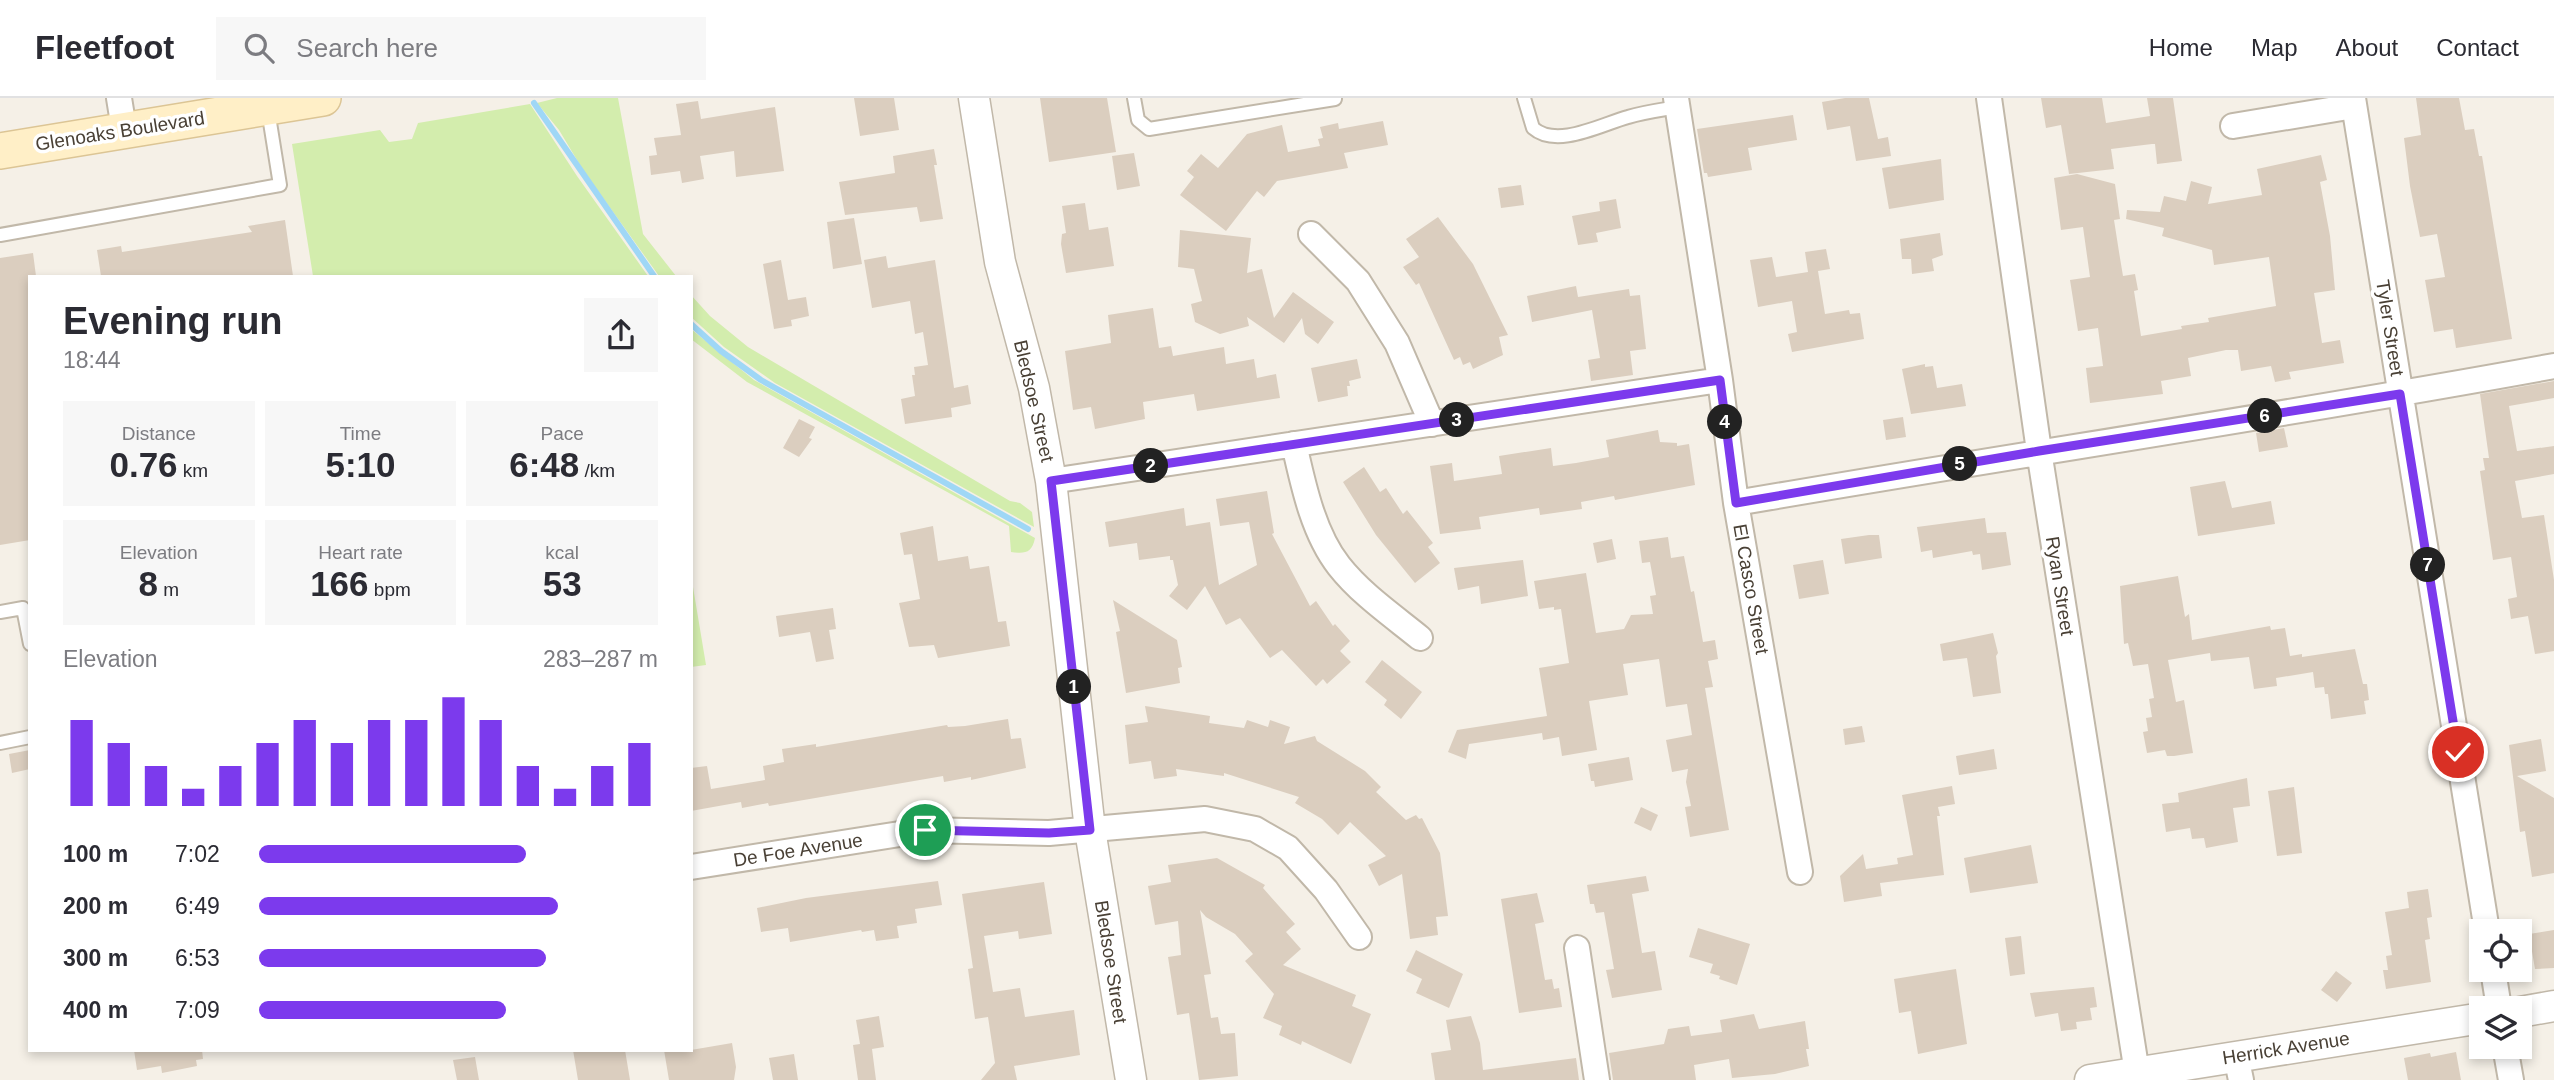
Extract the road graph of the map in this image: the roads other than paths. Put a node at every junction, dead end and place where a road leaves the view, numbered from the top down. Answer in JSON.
{"nodes":[{"id":1,"x":323,"y":98,"type":"edge"},
{"id":2,"x":974,"y":98,"type":"edge"},
{"id":3,"x":1134,"y":98,"type":"edge"},
{"id":4,"x":1524,"y":98,"type":"edge"},
{"id":5,"x":1989,"y":98,"type":"edge"},
{"id":6,"x":1335,"y":99,"type":"edge"},
{"id":7,"x":2353,"y":102,"type":"edge"},
{"id":8,"x":1677,"y":103,"type":"edge"},
{"id":9,"x":268,"y":107,"type":"junction"},
{"id":10,"x":122,"y":114,"type":"edge"},
{"id":11,"x":2233,"y":126,"type":"dead end"},
{"id":12,"x":0,"y":151,"type":"edge"},
{"id":13,"x":1311,"y":234,"type":"dead end"},
{"id":14,"x":0,"y":235,"type":"edge"},
{"id":15,"x":2554,"y":366,"type":"edge"},
{"id":16,"x":1720,"y":380,"type":"junction"},
{"id":17,"x":2400,"y":394,"type":"junction"},
{"id":18,"x":1432,"y":424,"type":"junction"},
{"id":19,"x":1294,"y":444,"type":"junction"},
{"id":20,"x":2039,"y":451,"type":"junction"},
{"id":21,"x":1051,"y":481,"type":"junction"},
{"id":22,"x":1736,"y":503,"type":"junction"},
{"id":23,"x":0,"y":612,"type":"edge"},
{"id":24,"x":28,"y":633,"type":"edge"},
{"id":25,"x":1420,"y":638,"type":"dead end"},
{"id":26,"x":28,"y":737,"type":"edge"},
{"id":27,"x":0,"y":743,"type":"edge"},
{"id":28,"x":1090,"y":830,"type":"junction"},
{"id":29,"x":693,"y":867,"type":"edge"},
{"id":30,"x":1800,"y":872,"type":"dead end"},
{"id":31,"x":2485,"y":919,"type":"edge"},
{"id":32,"x":1359,"y":937,"type":"dead end"},
{"id":33,"x":1577,"y":948,"type":"dead end"},
{"id":34,"x":2554,"y":1006,"type":"edge"},
{"id":35,"x":2532,"y":1010,"type":"edge"},
{"id":36,"x":2469,"y":1021,"type":"edge"},
{"id":37,"x":2507,"y":1059,"type":"edge"},
{"id":38,"x":2238,"y":1068,"type":"edge"},
{"id":39,"x":2137,"y":1073,"type":"junction"},
{"id":40,"x":1130,"y":1080,"type":"edge"},
{"id":41,"x":1597,"y":1080,"type":"edge"},
{"id":42,"x":2090,"y":1080,"type":"edge"},
{"id":43,"x":2511,"y":1080,"type":"edge"}],
"edges":[{"from":1,"to":9,"type":"main road","name":"Glenoaks Boulevard"},
{"from":2,"to":21,"type":"street","name":"Bledsoe Street"},
{"from":3,"to":6,"type":"lane"},
{"from":4,"to":8,"type":"lane"},
{"from":5,"to":20,"type":"street","name":"Ryan Street"},
{"from":7,"to":11,"type":"street"},
{"from":7,"to":17,"type":"street","name":"Tyler Street"},
{"from":8,"to":16,"type":"street","name":"El Casco Street"},
{"from":9,"to":10,"type":"main road","name":"Glenoaks Boulevard"},
{"from":9,"to":14,"type":"lane"},
{"from":10,"to":12,"type":"main road","name":"Glenoaks Boulevard"},
{"from":13,"to":18,"type":"street"},
{"from":15,"to":17,"type":"street"},
{"from":16,"to":18,"type":"street"},
{"from":16,"to":22,"type":"street","name":"El Casco Street"},
{"from":17,"to":20,"type":"street"},
{"from":17,"to":31,"type":"street","name":"Tyler Street"},
{"from":18,"to":19,"type":"street"},
{"from":19,"to":21,"type":"street"},
{"from":19,"to":25,"type":"street"},
{"from":20,"to":22,"type":"street"},
{"from":20,"to":39,"type":"street","name":"Ryan Street"},
{"from":21,"to":28,"type":"street","name":"Bledsoe Street"},
{"from":22,"to":30,"type":"street","name":"El Casco Street"},
{"from":23,"to":24,"type":"lane"},
{"from":26,"to":27,"type":"lane"},
{"from":28,"to":29,"type":"street","name":"De Foe Avenue"},
{"from":28,"to":32,"type":"street","name":"De Foe Avenue"},
{"from":28,"to":40,"type":"street","name":"Bledsoe Street"},
{"from":33,"to":41,"type":"street"},
{"from":34,"to":35,"type":"street"},
{"from":36,"to":38,"type":"street","name":"Herrick Avenue"},
{"from":37,"to":43,"type":"street"},
{"from":38,"to":39,"type":"street","name":"Herrick Avenue"},
{"from":39,"to":42,"type":"street","name":"Herrick Avenue"}]}
